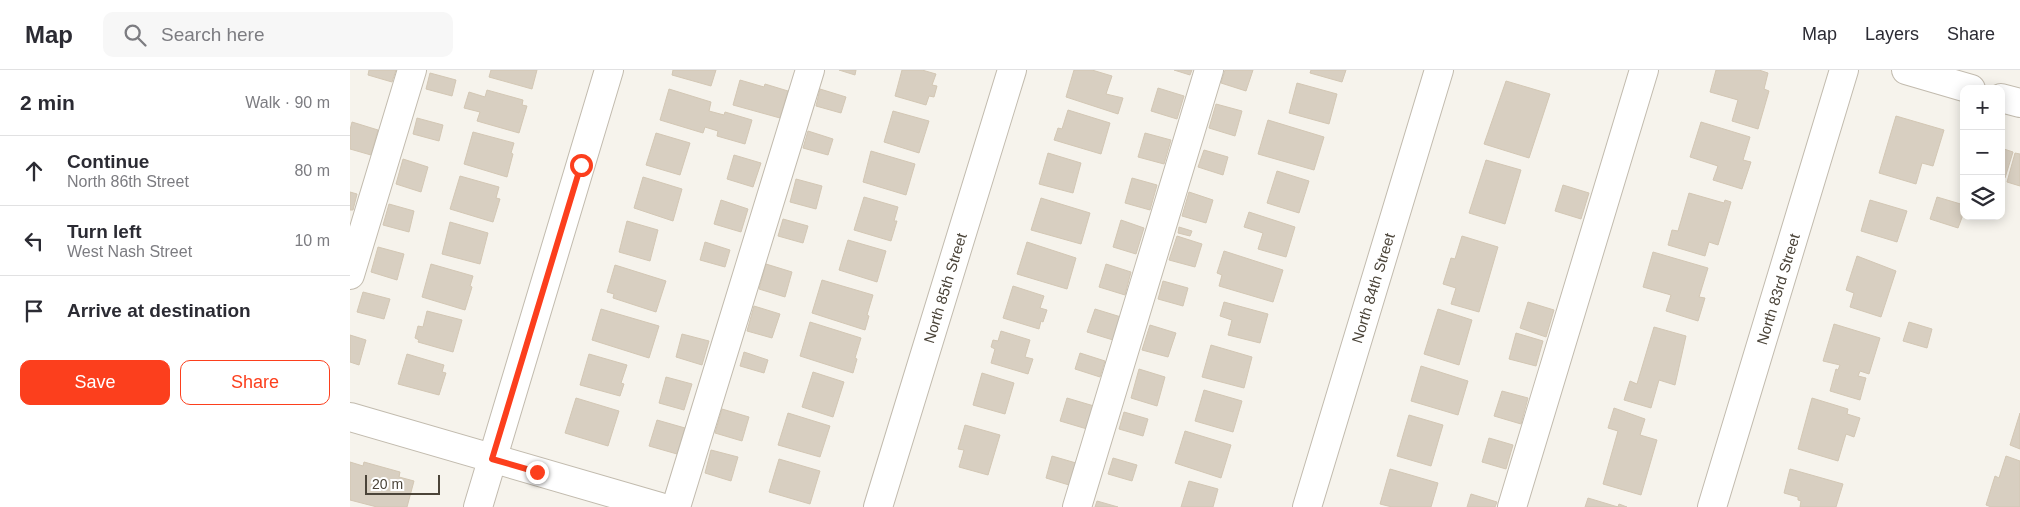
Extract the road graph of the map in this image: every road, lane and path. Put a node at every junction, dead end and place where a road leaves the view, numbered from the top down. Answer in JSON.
{"nodes":[{"id":1,"x":412,"y":70,"type":"edge"},
{"id":2,"x":609,"y":70,"type":"edge"},
{"id":3,"x":810,"y":70,"type":"edge"},
{"id":4,"x":1012,"y":70,"type":"edge"},
{"id":5,"x":1209,"y":70,"type":"edge"},
{"id":6,"x":1439,"y":70,"type":"edge"},
{"id":7,"x":1644,"y":70,"type":"edge"},
{"id":8,"x":1844,"y":70,"type":"edge"},
{"id":9,"x":1906,"y":70,"type":"edge"},
{"id":10,"x":1960,"y":86,"type":"edge"},
{"id":11,"x":2005,"y":99,"type":"edge"},
{"id":12,"x":2020,"y":103,"type":"edge"},
{"id":13,"x":350,"y":275,"type":"edge"},
{"id":14,"x":350,"y":417,"type":"edge"},
{"id":15,"x":492,"y":459,"type":"junction"},
{"id":16,"x":478,"y":507,"type":"edge"},
{"id":17,"x":660,"y":507,"type":"edge"},
{"id":18,"x":676,"y":507,"type":"edge"},
{"id":19,"x":878,"y":507,"type":"edge"},
{"id":20,"x":1077,"y":507,"type":"edge"},
{"id":21,"x":1307,"y":507,"type":"edge"},
{"id":22,"x":1512,"y":507,"type":"edge"},
{"id":23,"x":1712,"y":507,"type":"edge"}],
"edges":[{"from":1,"to":13,"type":"street"},
{"from":2,"to":15,"type":"street"},
{"from":3,"to":18,"type":"street"},
{"from":4,"to":19,"type":"street","name":"North 85th Street"},
{"from":5,"to":20,"type":"street"},
{"from":6,"to":21,"type":"street","name":"North 84th Street"},
{"from":7,"to":22,"type":"street"},
{"from":8,"to":23,"type":"street","name":"North 83rd Street"},
{"from":9,"to":10,"type":"street"},
{"from":11,"to":12,"type":"street"},
{"from":14,"to":15,"type":"street"},
{"from":15,"to":16,"type":"street"},
{"from":15,"to":17,"type":"street"}]}
